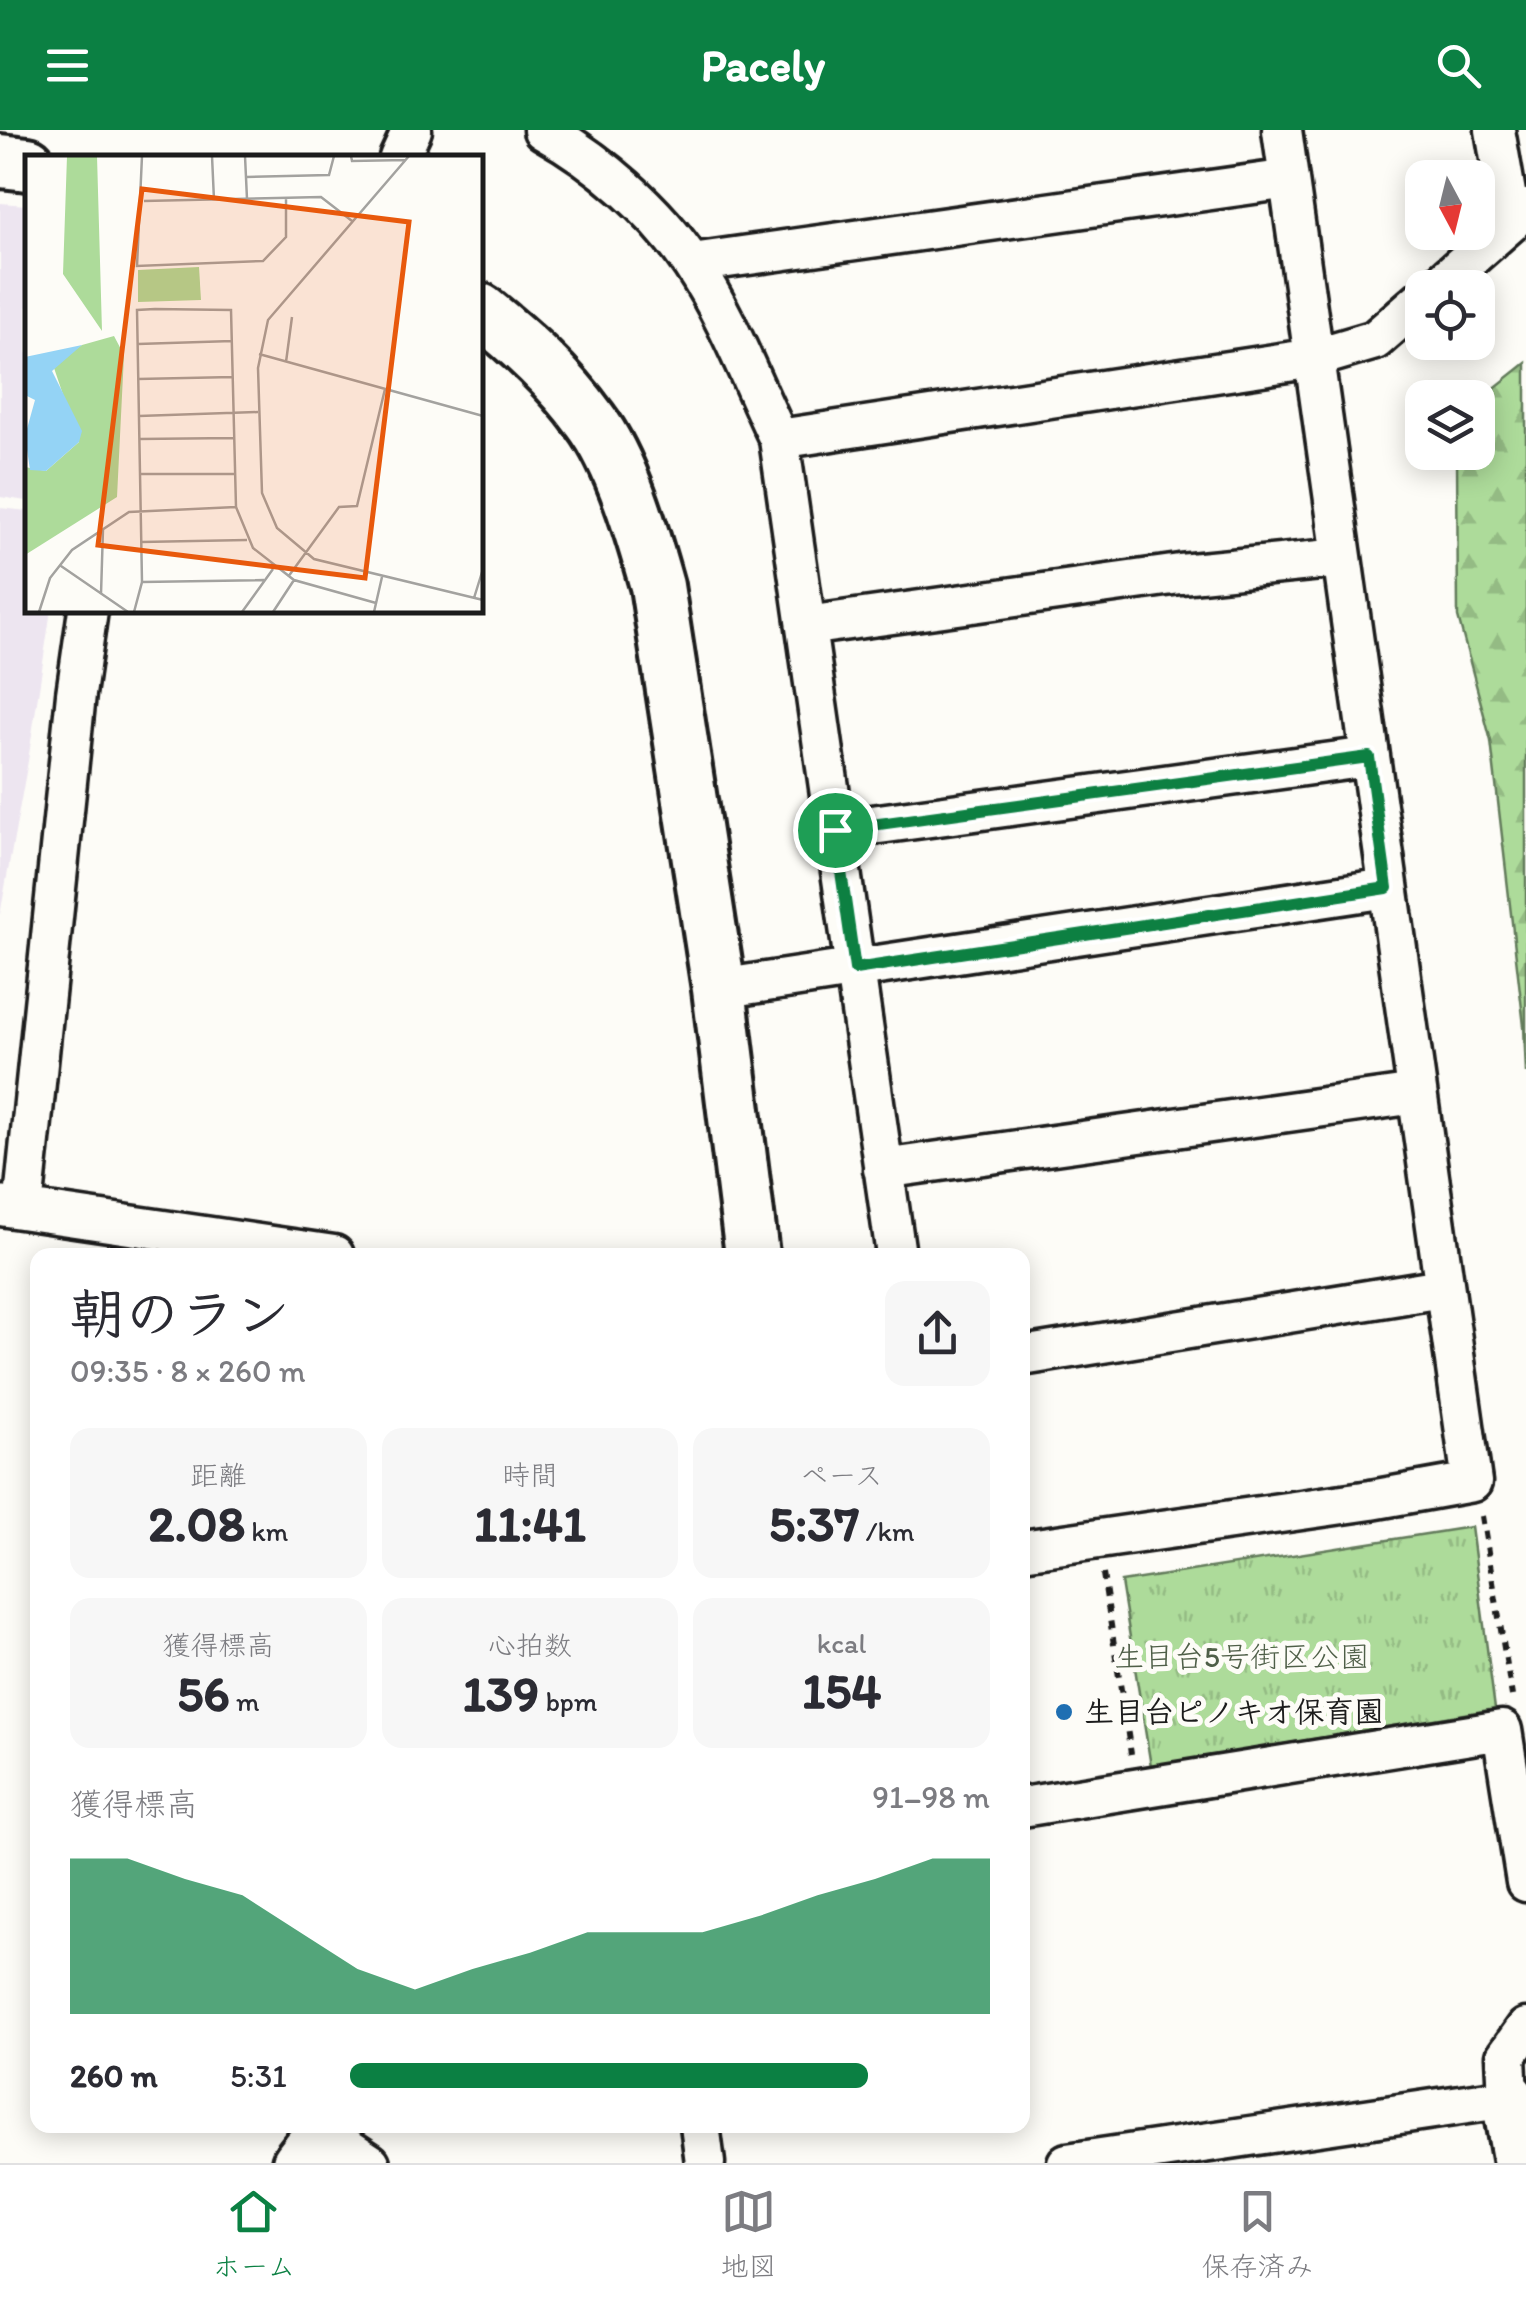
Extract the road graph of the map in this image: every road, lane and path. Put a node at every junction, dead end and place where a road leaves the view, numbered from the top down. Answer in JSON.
{"nodes":[{"id":1,"x":412,"y":130,"type":"edge"},
{"id":2,"x":542,"y":130,"type":"edge"},
{"id":3,"x":1282,"y":130,"type":"edge"},
{"id":4,"x":1495,"y":130,"type":"edge"},
{"id":5,"x":400,"y":155,"type":"edge"},
{"id":6,"x":0,"y":161,"type":"edge"},
{"id":7,"x":25,"y":164,"type":"edge"},
{"id":8,"x":1289,"y":179,"type":"junction"},
{"id":9,"x":1519,"y":216,"type":"edge"},
{"id":10,"x":692,"y":263,"type":"junction"},
{"id":11,"x":1457,"y":270,"type":"edge"},
{"id":12,"x":482,"y":312,"type":"edge"},
{"id":13,"x":1405,"y":315,"type":"edge"},
{"id":14,"x":1314,"y":358,"type":"junction"},
{"id":15,"x":779,"y":438,"type":"junction"},
{"id":16,"x":1341,"y":558,"type":"junction"},
{"id":17,"x":88,"y":612,"type":"edge"},
{"id":18,"x":806,"y":626,"type":"junction"},
{"id":19,"x":1369,"y":757,"type":"junction"},
{"id":20,"x":835,"y":830,"type":"junction"},
{"id":21,"x":1387,"y":888,"type":"junction"},
{"id":22,"x":855,"y":969,"type":"junction"},
{"id":23,"x":719,"y":989,"type":"junction"},
{"id":24,"x":1416,"y":1094,"type":"junction"},
{"id":25,"x":884,"y":1169,"type":"junction"},
{"id":26,"x":11,"y":1207,"type":"edge"},
{"id":27,"x":287,"y":1248,"type":"edge"},
{"id":28,"x":751,"y":1248,"type":"edge"},
{"id":29,"x":895,"y":1248,"type":"edge"},
{"id":30,"x":1442,"y":1288,"type":"junction"},
{"id":31,"x":1030,"y":1355,"type":"edge"},
{"id":32,"x":1480,"y":1509,"type":"dead end"},
{"id":33,"x":1030,"y":1549,"type":"edge"},
{"id":34,"x":1087,"y":1572,"type":"dead end"},
{"id":35,"x":1502,"y":1730,"type":"junction"},
{"id":36,"x":1137,"y":1790,"type":"junction"},
{"id":37,"x":1030,"y":1806,"type":"edge"},
{"id":38,"x":1526,"y":1882,"type":"edge"},
{"id":39,"x":1526,"y":2028,"type":"edge"},
{"id":40,"x":1508,"y":2098,"type":"junction"},
{"id":41,"x":701,"y":2133,"type":"edge"},
{"id":42,"x":317,"y":2140,"type":"edge"},
{"id":43,"x":1116,"y":2159,"type":"edge"},
{"id":44,"x":370,"y":2163,"type":"edge"},
{"id":45,"x":706,"y":2163,"type":"edge"},
{"id":46,"x":1066,"y":2163,"type":"edge"},
{"id":47,"x":1520,"y":2163,"type":"edge"}],
"edges":[{"from":1,"to":5,"type":"street"},
{"from":2,"to":10,"type":"street"},
{"from":3,"to":8,"type":"street"},
{"from":4,"to":9,"type":"street"},
{"from":6,"to":7,"type":"street"},
{"from":8,"to":10,"type":"street"},
{"from":8,"to":14,"type":"street"},
{"from":9,"to":11,"type":"street"},
{"from":10,"to":15,"type":"street"},
{"from":12,"to":23,"type":"street"},
{"from":13,"to":14,"type":"street"},
{"from":14,"to":15,"type":"street"},
{"from":14,"to":16,"type":"street"},
{"from":15,"to":18,"type":"street"},
{"from":16,"to":18,"type":"street"},
{"from":16,"to":19,"type":"street"},
{"from":17,"to":26,"type":"street"},
{"from":18,"to":20,"type":"street"},
{"from":19,"to":20,"type":"street"},
{"from":19,"to":21,"type":"street"},
{"from":20,"to":22,"type":"street"},
{"from":21,"to":22,"type":"street"},
{"from":21,"to":24,"type":"street"},
{"from":22,"to":23,"type":"street"},
{"from":22,"to":25,"type":"street"},
{"from":23,"to":28,"type":"street"},
{"from":24,"to":25,"type":"street"},
{"from":24,"to":30,"type":"street"},
{"from":25,"to":29,"type":"street"},
{"from":26,"to":27,"type":"street"},
{"from":30,"to":31,"type":"street"},
{"from":30,"to":33,"type":"street"},
{"from":32,"to":35,"type":"path"},
{"from":34,"to":36,"type":"path"},
{"from":35,"to":36,"type":"street"},
{"from":35,"to":38,"type":"street"},
{"from":36,"to":37,"type":"street"},
{"from":39,"to":40,"type":"street"},
{"from":40,"to":43,"type":"street"},
{"from":40,"to":47,"type":"street"},
{"from":41,"to":45,"type":"street"},
{"from":42,"to":44,"type":"street"},
{"from":43,"to":46,"type":"street"}]}
